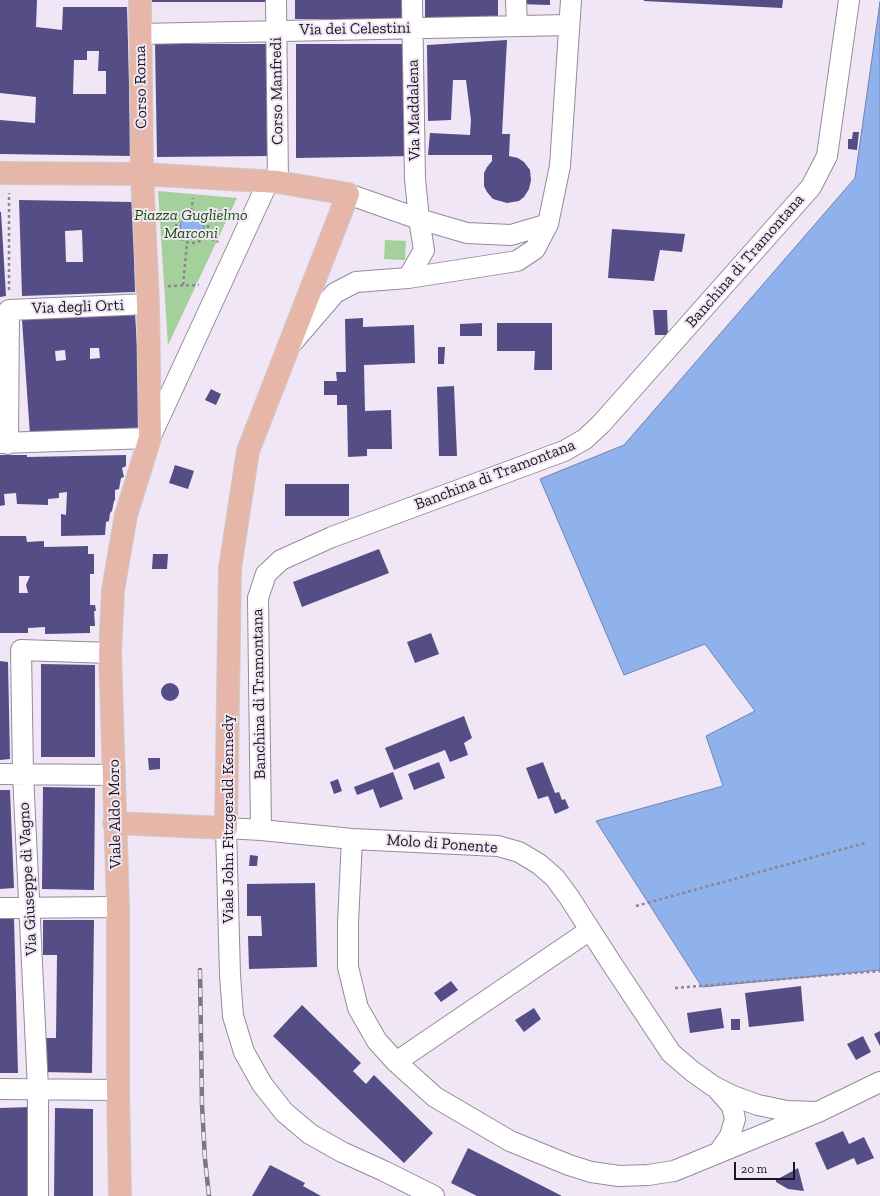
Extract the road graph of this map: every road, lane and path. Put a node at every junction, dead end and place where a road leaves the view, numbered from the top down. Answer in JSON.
{"nodes":[{"id":1,"x":140,"y":0,"type":"edge"},
{"id":2,"x":276,"y":0,"type":"edge"},
{"id":3,"x":412,"y":0,"type":"edge"},
{"id":4,"x":516,"y":0,"type":"edge"},
{"id":5,"x":571,"y":0,"type":"edge"},
{"id":6,"x":849,"y":0,"type":"edge"},
{"id":7,"x":569,"y":24,"type":"junction"},
{"id":8,"x":517,"y":26,"type":"junction"},
{"id":9,"x":412,"y":28,"type":"junction"},
{"id":10,"x":277,"y":31,"type":"junction"},
{"id":11,"x":140,"y":34,"type":"junction"},
{"id":12,"x":4,"y":173,"type":"edge"},
{"id":13,"x":142,"y":174,"type":"junction"},
{"id":14,"x":273,"y":182,"type":"junction"},
{"id":15,"x":348,"y":194,"type":"junction"},
{"id":16,"x":419,"y":219,"type":"junction"},
{"id":17,"x":548,"y":224,"type":"junction"},
{"id":18,"x":187,"y":243,"type":"junction"},
{"id":19,"x":408,"y":278,"type":"junction"},
{"id":20,"x":220,"y":284,"type":"junction"},
{"id":21,"x":182,"y":285,"type":"junction"},
{"id":22,"x":147,"y":295,"type":"junction"},
{"id":23,"x":9,"y":310,"type":"junction"},
{"id":24,"x":288,"y":348,"type":"junction"},
{"id":25,"x":4,"y":367,"type":"edge"},
{"id":26,"x":150,"y":438,"type":"junction"},
{"id":27,"x":4,"y":443,"type":"edge"},
{"id":28,"x":110,"y":652,"type":"junction"},
{"id":29,"x":0,"y":774,"type":"edge"},
{"id":30,"x":23,"y":774,"type":"junction"},
{"id":31,"x":114,"y":775,"type":"junction"},
{"id":32,"x":114,"y":823,"type":"junction"},
{"id":33,"x":226,"y":828,"type":"junction"},
{"id":34,"x":261,"y":830,"type":"junction"},
{"id":35,"x":352,"y":839,"type":"junction"},
{"id":36,"x":865,"y":843,"type":"dead end"},
{"id":37,"x":636,"y":906,"type":"dead end"},
{"id":38,"x":118,"y":907,"type":"junction"},
{"id":39,"x":0,"y":908,"type":"edge"},
{"id":40,"x":29,"y":908,"type":"junction"},
{"id":41,"x":590,"y":930,"type":"junction"},
{"id":42,"x":880,"y":971,"type":"edge"},
{"id":43,"x":675,"y":988,"type":"dead end"},
{"id":44,"x":396,"y":1062,"type":"junction"},
{"id":45,"x":880,"y":1082,"type":"edge"},
{"id":46,"x":713,"y":1086,"type":"junction"},
{"id":47,"x":0,"y":1089,"type":"edge"},
{"id":48,"x":38,"y":1090,"type":"junction"},
{"id":49,"x":118,"y":1090,"type":"junction"},
{"id":50,"x":818,"y":1112,"type":"junction"},
{"id":51,"x":720,"y":1152,"type":"junction"},
{"id":52,"x":38,"y":1196,"type":"edge"},
{"id":53,"x":120,"y":1196,"type":"edge"},
{"id":54,"x":434,"y":1196,"type":"edge"}],
"edges":[{"from":1,"to":11,"type":"main road","name":"Corso Roma"},
{"from":2,"to":10,"type":"street","name":"Corso Manfredi"},
{"from":3,"to":9,"type":"street","name":"Via Maddalena"},
{"from":4,"to":8,"type":"street"},
{"from":5,"to":7,"type":"street"},
{"from":6,"to":34,"type":"street","name":"Banchina di Tramontana"},
{"from":7,"to":8,"type":"street","name":"Via dei Celestini"},
{"from":7,"to":17,"type":"street"},
{"from":8,"to":9,"type":"street","name":"Via dei Celestini"},
{"from":9,"to":10,"type":"street","name":"Via dei Celestini"},
{"from":9,"to":16,"type":"street","name":"Via Maddalena"},
{"from":10,"to":11,"type":"street","name":"Via dei Celestini"},
{"from":10,"to":14,"type":"street","name":"Corso Manfredi"},
{"from":11,"to":13,"type":"main road","name":"Corso Roma"},
{"from":12,"to":13,"type":"main road"},
{"from":12,"to":23,"type":"path"},
{"from":13,"to":14,"type":"main road"},
{"from":13,"to":22,"type":"main road"},
{"from":14,"to":15,"type":"main road"},
{"from":14,"to":20,"type":"street"},
{"from":15,"to":16,"type":"street"},
{"from":15,"to":24,"type":"main road"},
{"from":16,"to":17,"type":"street"},
{"from":16,"to":19,"type":"street","name":"Via Maddalena"},
{"from":17,"to":19,"type":"street"},
{"from":18,"to":18,"type":"path"},
{"from":18,"to":21,"type":"path"},
{"from":19,"to":24,"type":"street"},
{"from":20,"to":21,"type":"path"},
{"from":20,"to":26,"type":"street"},
{"from":21,"to":22,"type":"path"},
{"from":22,"to":23,"type":"street","name":"Via degli Orti"},
{"from":22,"to":26,"type":"main road"},
{"from":23,"to":25,"type":"street"},
{"from":24,"to":33,"type":"main road","name":"Viale John Fitzgerald Kennedy"},
{"from":25,"to":27,"type":"street"},
{"from":26,"to":27,"type":"street"},
{"from":26,"to":28,"type":"main road","name":"Viale Aldo Moro"},
{"from":28,"to":30,"type":"street","name":"Via Giuseppe di Vagno"},
{"from":28,"to":31,"type":"main road","name":"Viale Aldo Moro"},
{"from":29,"to":30,"type":"street"},
{"from":30,"to":31,"type":"street"},
{"from":30,"to":40,"type":"street","name":"Via Giuseppe di Vagno"},
{"from":31,"to":32,"type":"main road","name":"Viale Aldo Moro"},
{"from":32,"to":33,"type":"main road"},
{"from":32,"to":38,"type":"main road","name":"Viale Aldo Moro"},
{"from":33,"to":34,"type":"street","name":"Molo di Ponente"},
{"from":33,"to":54,"type":"street","name":"Viale John Fitzgerald Kennedy"},
{"from":34,"to":35,"type":"street","name":"Molo di Ponente"},
{"from":35,"to":41,"type":"street","name":"Molo di Ponente"},
{"from":35,"to":44,"type":"street","name":"Molo di Ponente"},
{"from":36,"to":37,"type":"path"},
{"from":38,"to":40,"type":"street"},
{"from":38,"to":49,"type":"main road","name":"Viale Aldo Moro"},
{"from":39,"to":40,"type":"street"},
{"from":40,"to":48,"type":"street","name":"Via Giuseppe di Vagno"},
{"from":41,"to":44,"type":"street"},
{"from":41,"to":46,"type":"street","name":"Molo di Ponente"},
{"from":42,"to":43,"type":"path"},
{"from":44,"to":51,"type":"street","name":"Molo di Ponente"},
{"from":45,"to":50,"type":"street","name":"Molo di Ponente"},
{"from":46,"to":50,"type":"street","name":"Molo di Ponente"},
{"from":46,"to":51,"type":"street","name":"Molo di Ponente"},
{"from":47,"to":48,"type":"street"},
{"from":48,"to":49,"type":"street"},
{"from":48,"to":52,"type":"street","name":"Via Giuseppe di Vagno"},
{"from":49,"to":53,"type":"main road","name":"Viale Aldo Moro"},
{"from":50,"to":51,"type":"street","name":"Molo di Ponente"}]}
